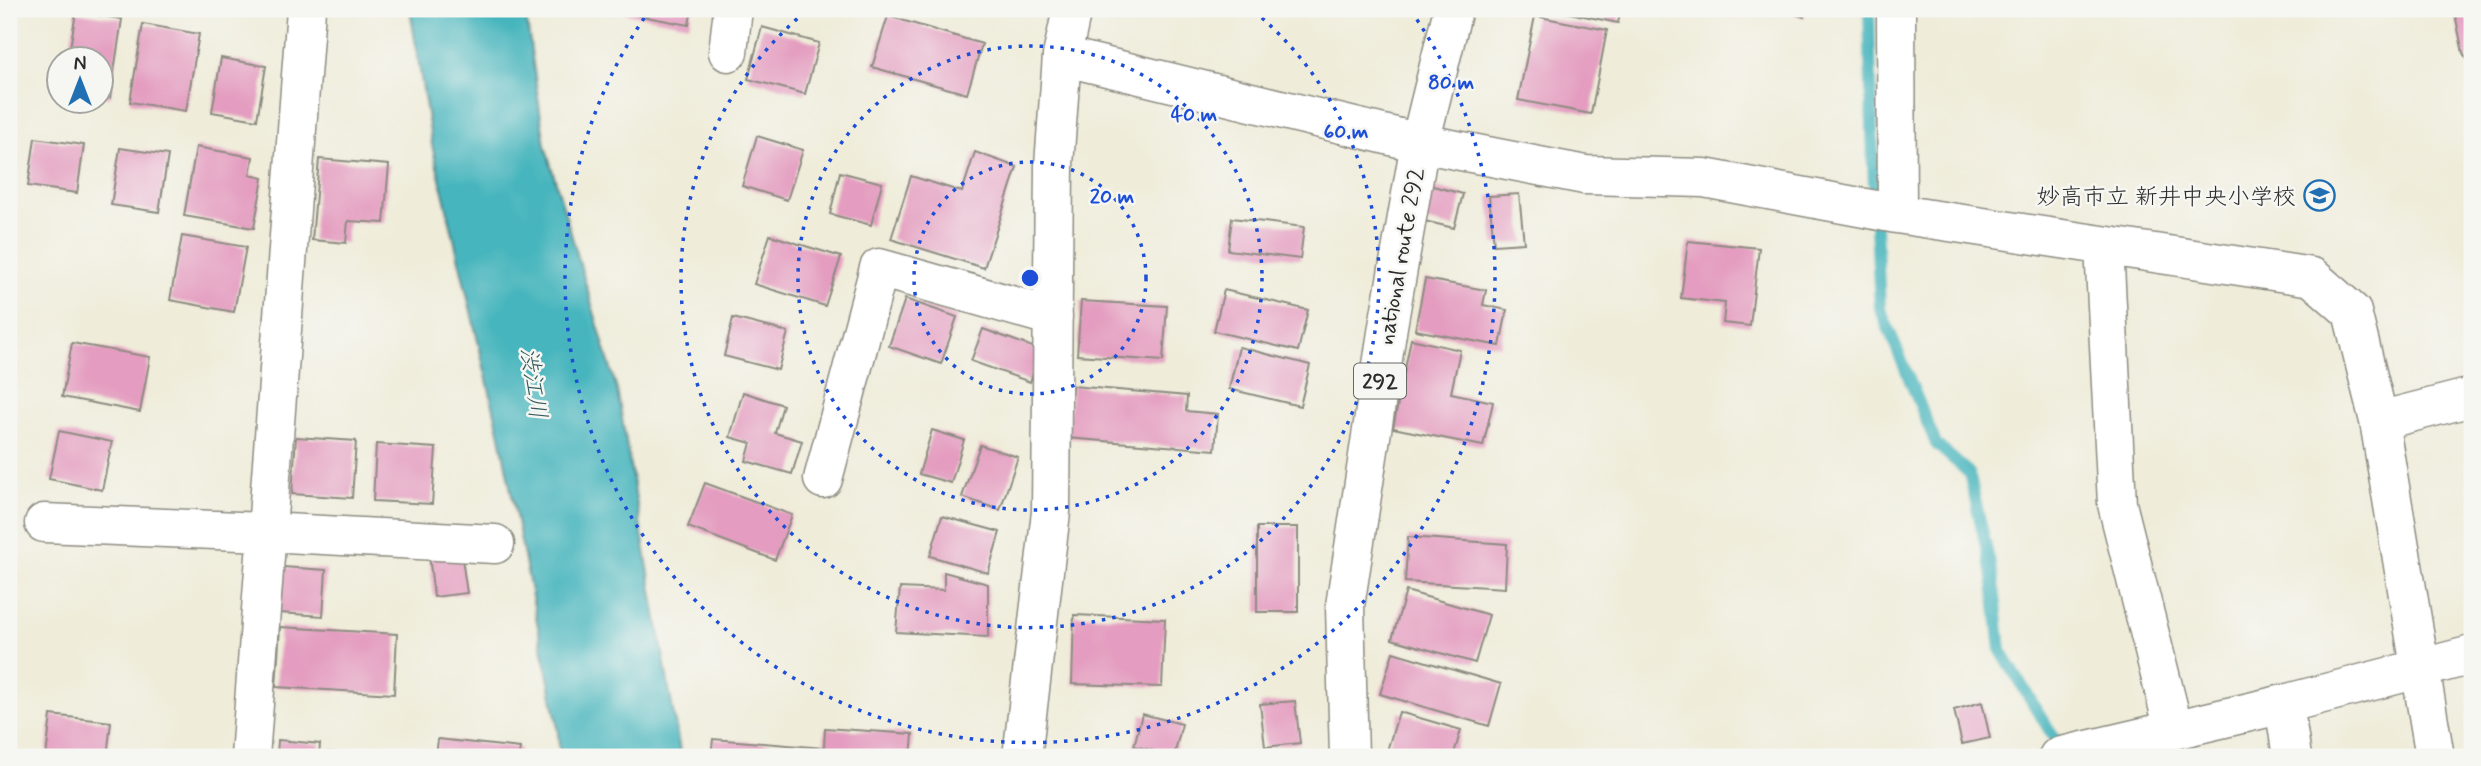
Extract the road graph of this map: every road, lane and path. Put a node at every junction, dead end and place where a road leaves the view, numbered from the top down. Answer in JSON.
{"nodes":[{"id":1,"x":306,"y":9,"type":"edge"},
{"id":2,"x":733,"y":9,"type":"edge"},
{"id":3,"x":1072,"y":9,"type":"edge"},
{"id":4,"x":1453,"y":9,"type":"edge"},
{"id":5,"x":1896,"y":9,"type":"edge"},
{"id":6,"x":728,"y":52,"type":"dead end"},
{"id":7,"x":1062,"y":56,"type":"junction"},
{"id":8,"x":1420,"y":143,"type":"junction"},
{"id":9,"x":1897,"y":214,"type":"junction"},
{"id":10,"x":2104,"y":246,"type":"junction"},
{"id":11,"x":1054,"y":317,"type":"junction"},
{"id":12,"x":2472,"y":397,"type":"edge"},
{"id":13,"x":2379,"y":421,"type":"junction"},
{"id":14,"x":823,"y":479,"type":"dead end"},
{"id":15,"x":44,"y":523,"type":"dead end"},
{"id":16,"x":266,"y":532,"type":"junction"},
{"id":17,"x":495,"y":544,"type":"dead end"},
{"id":18,"x":2472,"y":655,"type":"edge"},
{"id":19,"x":2420,"y":668,"type":"junction"},
{"id":20,"x":2284,"y":704,"type":"junction"},
{"id":21,"x":2174,"y":730,"type":"junction"},
{"id":22,"x":2100,"y":752,"type":"edge"},
{"id":23,"x":250,"y":757,"type":"edge"},
{"id":24,"x":1021,"y":757,"type":"edge"},
{"id":25,"x":1349,"y":757,"type":"edge"},
{"id":26,"x":2058,"y":757,"type":"edge"},
{"id":27,"x":2292,"y":757,"type":"edge"},
{"id":28,"x":2435,"y":757,"type":"edge"}],
"edges":[{"from":1,"to":16,"type":"main road"},
{"from":2,"to":6,"type":"main road"},
{"from":3,"to":7,"type":"main road"},
{"from":4,"to":8,"type":"main road","name":"national route 292","number":"292"},
{"from":5,"to":9,"type":"main road"},
{"from":7,"to":8,"type":"main road"},
{"from":7,"to":11,"type":"main road"},
{"from":8,"to":9,"type":"main road"},
{"from":8,"to":25,"type":"main road","name":"national route 292","number":"292"},
{"from":9,"to":10,"type":"main road"},
{"from":10,"to":13,"type":"main road"},
{"from":10,"to":21,"type":"main road"},
{"from":11,"to":14,"type":"main road"},
{"from":11,"to":24,"type":"main road"},
{"from":12,"to":13,"type":"main road"},
{"from":13,"to":19,"type":"main road"},
{"from":15,"to":16,"type":"main road"},
{"from":16,"to":17,"type":"main road"},
{"from":16,"to":23,"type":"main road"},
{"from":18,"to":19,"type":"main road"},
{"from":19,"to":20,"type":"main road"},
{"from":19,"to":28,"type":"main road"},
{"from":20,"to":21,"type":"main road"},
{"from":20,"to":27,"type":"main road"},
{"from":21,"to":22,"type":"main road"},
{"from":22,"to":26,"type":"main road"}]}
